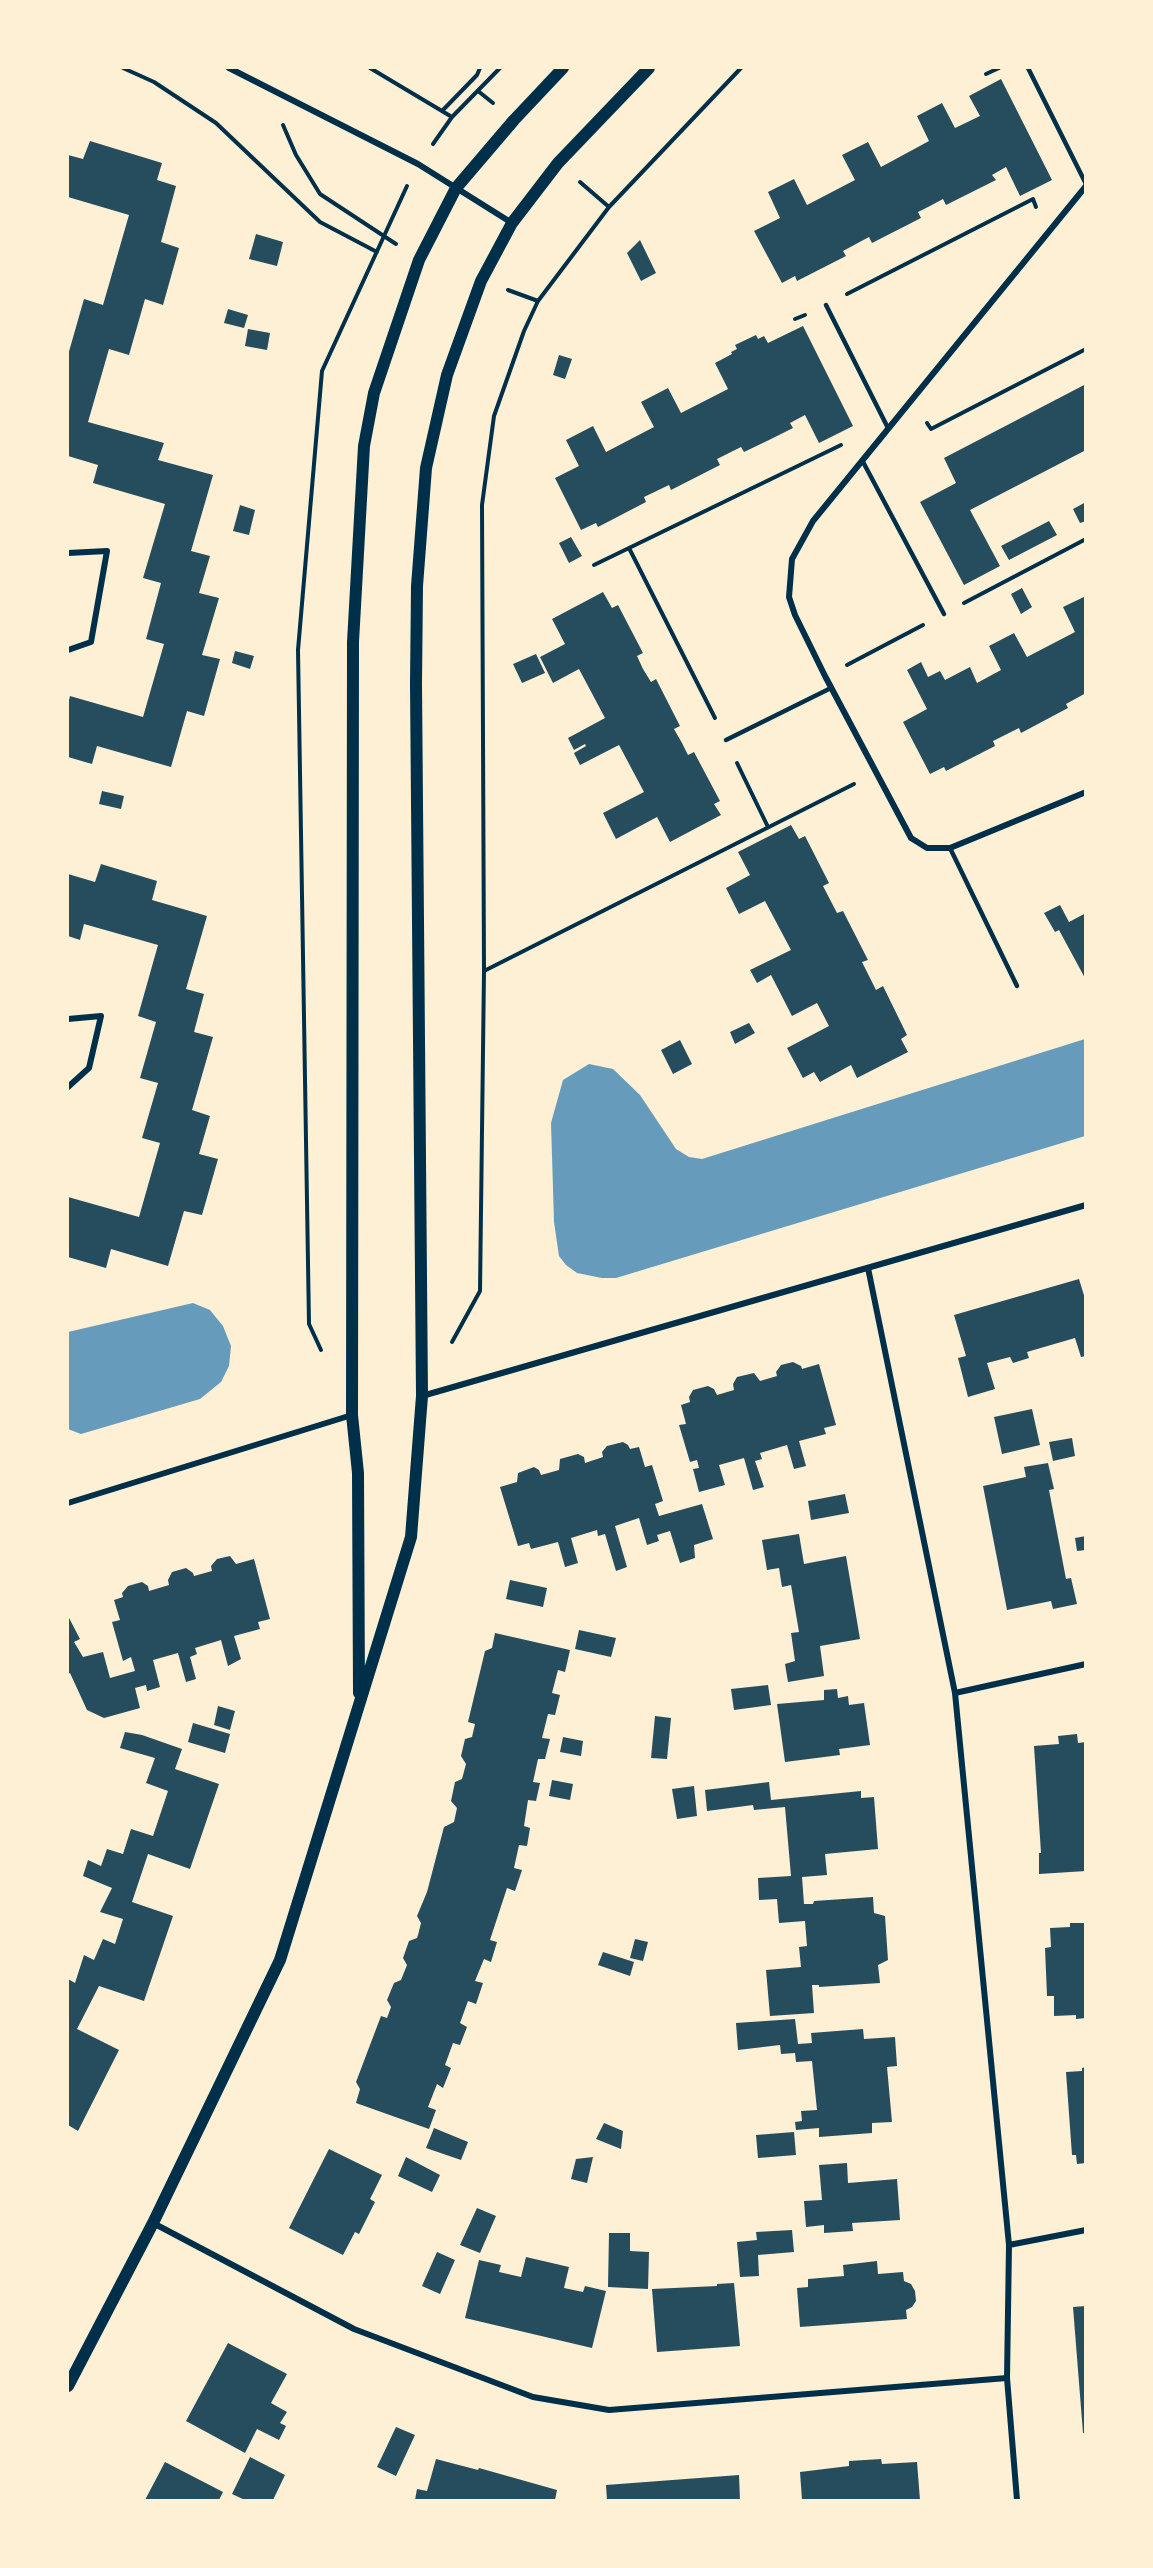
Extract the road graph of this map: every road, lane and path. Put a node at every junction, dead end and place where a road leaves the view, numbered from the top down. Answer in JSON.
{"nodes":[{"id":1,"x":123,"y":68,"type":"edge"},
{"id":2,"x":229,"y":68,"type":"edge"},
{"id":3,"x":370,"y":68,"type":"edge"},
{"id":4,"x":480,"y":68,"type":"edge"},
{"id":5,"x":563,"y":68,"type":"edge"},
{"id":6,"x":649,"y":68,"type":"edge"},
{"id":7,"x":741,"y":68,"type":"edge"},
{"id":8,"x":999,"y":68,"type":"edge"},
{"id":9,"x":1028,"y":68,"type":"edge"},
{"id":10,"x":986,"y":74,"type":"dead end"},
{"id":11,"x":265,"y":86,"type":"junction"},
{"id":12,"x":442,"y":111,"type":"junction"},
{"id":13,"x":452,"y":117,"type":"dead end"},
{"id":14,"x":1086,"y":185,"type":"edge"},
{"id":15,"x":456,"y":188,"type":"junction"},
{"id":16,"x":512,"y":223,"type":"junction"},
{"id":17,"x":1048,"y":232,"type":"junction"},
{"id":18,"x":377,"y":252,"type":"dead end"},
{"id":19,"x":419,"y":260,"type":"junction"},
{"id":20,"x":482,"y":281,"type":"junction"},
{"id":21,"x":538,"y":301,"type":"junction"},
{"id":22,"x":826,"y":305,"type":"junction"},
{"id":23,"x":795,"y":319,"type":"dead end"},
{"id":24,"x":1086,"y":349,"type":"edge"},
{"id":25,"x":913,"y":398,"type":"junction"},
{"id":26,"x":888,"y":428,"type":"junction"},
{"id":27,"x":862,"y":460,"type":"junction"},
{"id":28,"x":629,"y":548,"type":"junction"},
{"id":29,"x":68,"y":553,"type":"edge"},
{"id":30,"x":594,"y":565,"type":"dead end"},
{"id":31,"x":944,"y":614,"type":"dead end"},
{"id":32,"x":68,"y":650,"type":"edge"},
{"id":33,"x":831,"y":688,"type":"junction"},
{"id":34,"x":726,"y":740,"type":"junction"},
{"id":35,"x":876,"y":772,"type":"junction"},
{"id":36,"x":1086,"y":792,"type":"edge"},
{"id":37,"x":768,"y":827,"type":"junction"},
{"id":38,"x":950,"y":848,"type":"junction"},
{"id":39,"x":483,"y":971,"type":"junction"},
{"id":40,"x":1017,"y":986,"type":"dead end"},
{"id":41,"x":68,"y":1019,"type":"edge"},
{"id":42,"x":68,"y":1087,"type":"edge"},
{"id":43,"x":1086,"y":1205,"type":"edge"},
{"id":44,"x":868,"y":1268,"type":"junction"},
{"id":45,"x":451,"y":1343,"type":"dead end"},
{"id":46,"x":422,"y":1396,"type":"junction"},
{"id":47,"x":352,"y":1415,"type":"junction"},
{"id":48,"x":68,"y":1503,"type":"edge"},
{"id":49,"x":1086,"y":1664,"type":"edge"},
{"id":50,"x":955,"y":1693,"type":"junction"},
{"id":51,"x":359,"y":1705,"type":"junction"},
{"id":52,"x":153,"y":2223,"type":"junction"},
{"id":53,"x":1086,"y":2230,"type":"edge"},
{"id":54,"x":1009,"y":2245,"type":"junction"},
{"id":55,"x":1007,"y":2378,"type":"junction"},
{"id":56,"x":68,"y":2386,"type":"edge"},
{"id":57,"x":1017,"y":2500,"type":"edge"}],
"edges":[{"from":1,"to":18,"type":"path"},
{"from":2,"to":11,"type":"street"},
{"from":3,"to":12,"type":"path"},
{"from":4,"to":12,"type":"path"},
{"from":5,"to":15,"type":"main road"},
{"from":6,"to":16,"type":"main road"},
{"from":7,"to":21,"type":"path"},
{"from":8,"to":10,"type":"path"},
{"from":9,"to":14,"type":"lane"},
{"from":11,"to":15,"type":"street"},
{"from":11,"to":19,"type":"path"},
{"from":12,"to":13,"type":"path"},
{"from":14,"to":17,"type":"street"},
{"from":15,"to":16,"type":"street"},
{"from":15,"to":19,"type":"main road"},
{"from":16,"to":20,"type":"main road"},
{"from":17,"to":22,"type":"path"},
{"from":17,"to":25,"type":"street"},
{"from":19,"to":47,"type":"main road"},
{"from":20,"to":21,"type":"path"},
{"from":20,"to":46,"type":"main road"},
{"from":21,"to":39,"type":"path"},
{"from":22,"to":23,"type":"path"},
{"from":22,"to":26,"type":"lane"},
{"from":24,"to":25,"type":"path"},
{"from":25,"to":26,"type":"street"},
{"from":26,"to":27,"type":"street"},
{"from":27,"to":28,"type":"path"},
{"from":27,"to":31,"type":"lane"},
{"from":27,"to":33,"type":"street"},
{"from":28,"to":30,"type":"path"},
{"from":28,"to":34,"type":"path"},
{"from":29,"to":32,"type":"street"},
{"from":33,"to":34,"type":"lane"},
{"from":33,"to":35,"type":"street"},
{"from":34,"to":37,"type":"path"},
{"from":35,"to":37,"type":"path"},
{"from":35,"to":38,"type":"street"},
{"from":36,"to":38,"type":"street"},
{"from":37,"to":39,"type":"path"},
{"from":38,"to":40,"type":"lane"},
{"from":39,"to":45,"type":"path"},
{"from":41,"to":42,"type":"street"},
{"from":43,"to":44,"type":"street"},
{"from":44,"to":46,"type":"street"},
{"from":44,"to":50,"type":"street"},
{"from":46,"to":51,"type":"main road"},
{"from":47,"to":48,"type":"street"},
{"from":47,"to":51,"type":"main road"},
{"from":49,"to":50,"type":"street"},
{"from":50,"to":54,"type":"street"},
{"from":51,"to":52,"type":"main road"},
{"from":52,"to":55,"type":"street"},
{"from":52,"to":56,"type":"main road"},
{"from":53,"to":54,"type":"street"},
{"from":54,"to":55,"type":"street"},
{"from":55,"to":57,"type":"street"}]}
